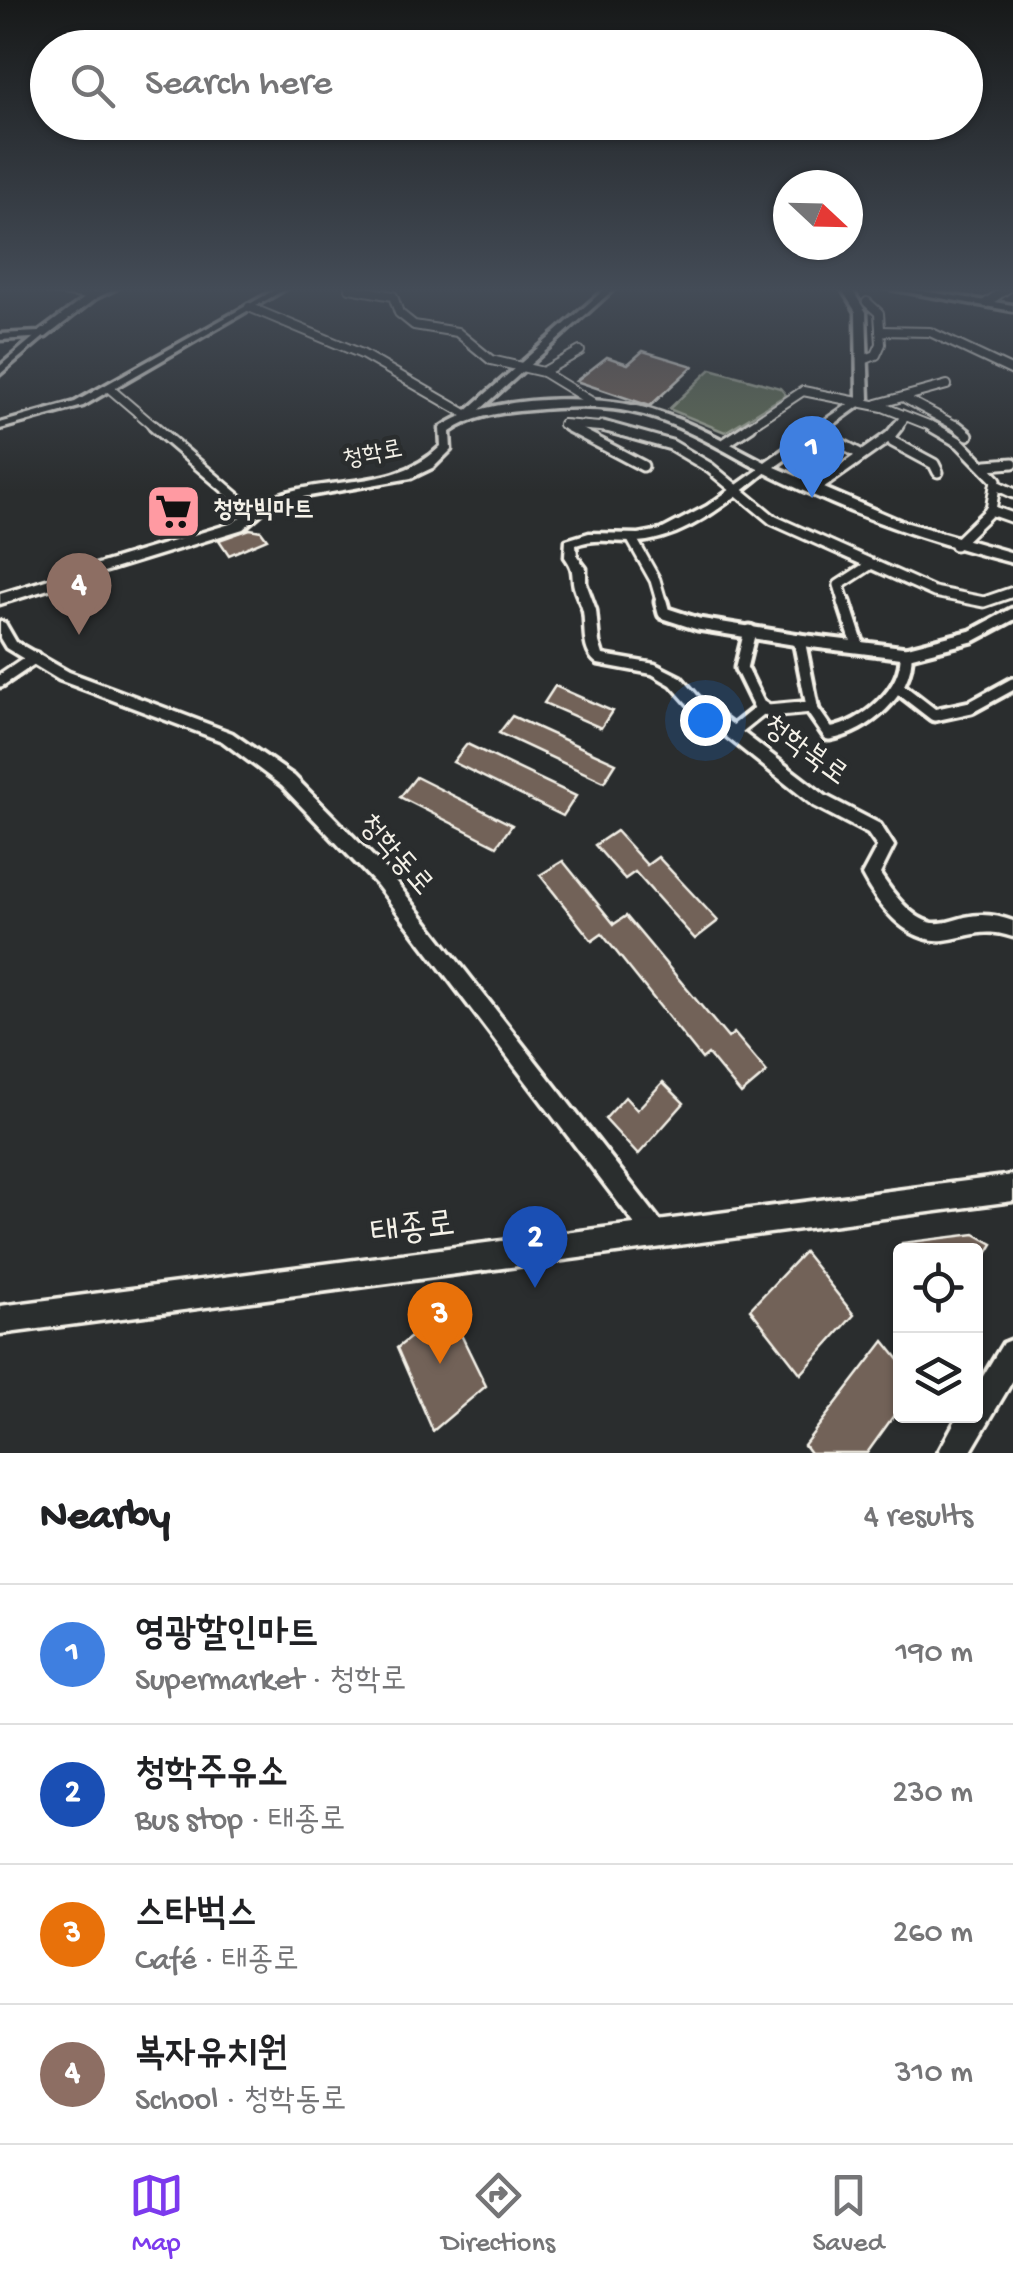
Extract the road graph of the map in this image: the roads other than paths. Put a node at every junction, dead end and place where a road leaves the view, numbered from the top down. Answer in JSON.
{"nodes":[{"id":1,"x":165,"y":356,"type":"edge"},
{"id":2,"x":371,"y":356,"type":"edge"},
{"id":3,"x":487,"y":356,"type":"edge"},
{"id":4,"x":533,"y":356,"type":"edge"},
{"id":5,"x":572,"y":356,"type":"edge"},
{"id":6,"x":866,"y":356,"type":"edge"},
{"id":7,"x":876,"y":356,"type":"edge"},
{"id":8,"x":981,"y":356,"type":"edge"},
{"id":9,"x":866,"y":359,"type":"junction"},
{"id":10,"x":520,"y":367,"type":"junction"},
{"id":11,"x":1013,"y":371,"type":"edge"},
{"id":12,"x":543,"y":372,"type":"junction"},
{"id":13,"x":947,"y":386,"type":"dead end"},
{"id":14,"x":109,"y":388,"type":"junction"},
{"id":15,"x":863,"y":398,"type":"junction"},
{"id":16,"x":906,"y":399,"type":"junction"},
{"id":17,"x":592,"y":402,"type":"junction"},
{"id":18,"x":877,"y":404,"type":"junction"},
{"id":19,"x":468,"y":415,"type":"junction"},
{"id":20,"x":905,"y":417,"type":"junction"},
{"id":21,"x":0,"y":426,"type":"edge"},
{"id":22,"x":817,"y":431,"type":"junction"},
{"id":23,"x":968,"y":435,"type":"dead end"},
{"id":24,"x":890,"y":436,"type":"junction"},
{"id":25,"x":724,"y":443,"type":"junction"},
{"id":26,"x":862,"y":455,"type":"junction"},
{"id":27,"x":1013,"y":463,"type":"edge"},
{"id":28,"x":987,"y":465,"type":"junction"},
{"id":29,"x":643,"y":466,"type":"dead end"},
{"id":30,"x":765,"y":468,"type":"junction"},
{"id":31,"x":938,"y":472,"type":"dead end"},
{"id":32,"x":822,"y":484,"type":"dead end"},
{"id":33,"x":996,"y":485,"type":"junction"},
{"id":34,"x":735,"y":490,"type":"junction"},
{"id":35,"x":1013,"y":493,"type":"edge"},
{"id":36,"x":252,"y":510,"type":"junction"},
{"id":37,"x":990,"y":510,"type":"junction"},
{"id":38,"x":1013,"y":518,"type":"edge"},
{"id":39,"x":632,"y":539,"type":"junction"},
{"id":40,"x":955,"y":545,"type":"junction"},
{"id":41,"x":1013,"y":558,"type":"edge"},
{"id":42,"x":870,"y":565,"type":"junction"},
{"id":43,"x":1013,"y":592,"type":"edge"},
{"id":44,"x":0,"y":599,"type":"edge"},
{"id":45,"x":1013,"y":614,"type":"edge"},
{"id":46,"x":0,"y":626,"type":"edge"},
{"id":47,"x":750,"y":631,"type":"junction"},
{"id":48,"x":799,"y":640,"type":"junction"},
{"id":49,"x":858,"y":646,"type":"junction"},
{"id":50,"x":906,"y":652,"type":"junction"},
{"id":51,"x":34,"y":658,"type":"junction"},
{"id":52,"x":0,"y":681,"type":"edge"},
{"id":53,"x":1013,"y":684,"type":"edge"},
{"id":54,"x":899,"y":688,"type":"junction"},
{"id":55,"x":763,"y":708,"type":"junction"},
{"id":56,"x":812,"y":708,"type":"junction"},
{"id":57,"x":732,"y":733,"type":"junction"},
{"id":58,"x":1013,"y":929,"type":"edge"},
{"id":59,"x":1013,"y":1188,"type":"edge"},
{"id":60,"x":656,"y":1235,"type":"junction"},
{"id":61,"x":0,"y":1320,"type":"edge"},
{"id":62,"x":1013,"y":1353,"type":"edge"},
{"id":63,"x":983,"y":1402,"type":"edge"},
{"id":64,"x":970,"y":1423,"type":"edge"},
{"id":65,"x":953,"y":1453,"type":"edge"}],
"edges":[{"from":1,"to":14,"type":"street"},
{"from":2,"to":19,"type":"street"},
{"from":3,"to":10,"type":"street"},
{"from":4,"to":10,"type":"street"},
{"from":5,"to":12,"type":"street"},
{"from":6,"to":9,"type":"main road"},
{"from":7,"to":9,"type":"street"},
{"from":8,"to":11,"type":"street"},
{"from":9,"to":15,"type":"main road"},
{"from":10,"to":12,"type":"street"},
{"from":10,"to":19,"type":"street"},
{"from":12,"to":17,"type":"street"},
{"from":13,"to":16,"type":"street"},
{"from":14,"to":21,"type":"street"},
{"from":14,"to":36,"type":"street"},
{"from":15,"to":18,"type":"street"},
{"from":15,"to":22,"type":"main road","name":"청학북로"},
{"from":15,"to":25,"type":"street"},
{"from":16,"to":18,"type":"street"},
{"from":16,"to":23,"type":"street"},
{"from":17,"to":19,"type":"main road"},
{"from":17,"to":25,"type":"main road"},
{"from":18,"to":20,"type":"street"},
{"from":19,"to":36,"type":"main road","name":"청학로"},
{"from":20,"to":24,"type":"street"},
{"from":20,"to":28,"type":"street"},
{"from":22,"to":26,"type":"street"},
{"from":22,"to":30,"type":"main road","name":"청학북로"},
{"from":24,"to":26,"type":"street"},
{"from":24,"to":31,"type":"street"},
{"from":25,"to":30,"type":"main road"},
{"from":26,"to":32,"type":"street"},
{"from":27,"to":28,"type":"street"},
{"from":28,"to":33,"type":"street"},
{"from":29,"to":34,"type":"street"},
{"from":30,"to":34,"type":"street","name":"청학북로"},
{"from":30,"to":40,"type":"main road"},
{"from":33,"to":35,"type":"street"},
{"from":33,"to":37,"type":"street"},
{"from":34,"to":39,"type":"street","name":"청학북로"},
{"from":34,"to":42,"type":"street"},
{"from":36,"to":44,"type":"main road","name":"청학로"},
{"from":37,"to":38,"type":"street"},
{"from":37,"to":40,"type":"street"},
{"from":39,"to":47,"type":"street"},
{"from":39,"to":57,"type":"street","name":"청학북로"},
{"from":40,"to":41,"type":"main road"},
{"from":42,"to":43,"type":"street"},
{"from":42,"to":49,"type":"street"},
{"from":45,"to":50,"type":"street"},
{"from":46,"to":51,"type":"street","name":"청학동로"},
{"from":47,"to":48,"type":"street"},
{"from":47,"to":55,"type":"street"},
{"from":48,"to":49,"type":"street"},
{"from":48,"to":56,"type":"street"},
{"from":49,"to":50,"type":"street"},
{"from":50,"to":54,"type":"street"},
{"from":51,"to":52,"type":"street"},
{"from":51,"to":60,"type":"street","name":"청학동로"},
{"from":53,"to":54,"type":"street"},
{"from":54,"to":56,"type":"street"},
{"from":55,"to":56,"type":"street"},
{"from":55,"to":57,"type":"street"},
{"from":57,"to":58,"type":"street","name":"청학북로"},
{"from":59,"to":60,"type":"main road","name":"태종로"},
{"from":60,"to":61,"type":"main road","name":"태종로"},
{"from":62,"to":63,"type":"main road"},
{"from":64,"to":65,"type":"main road"}]}
